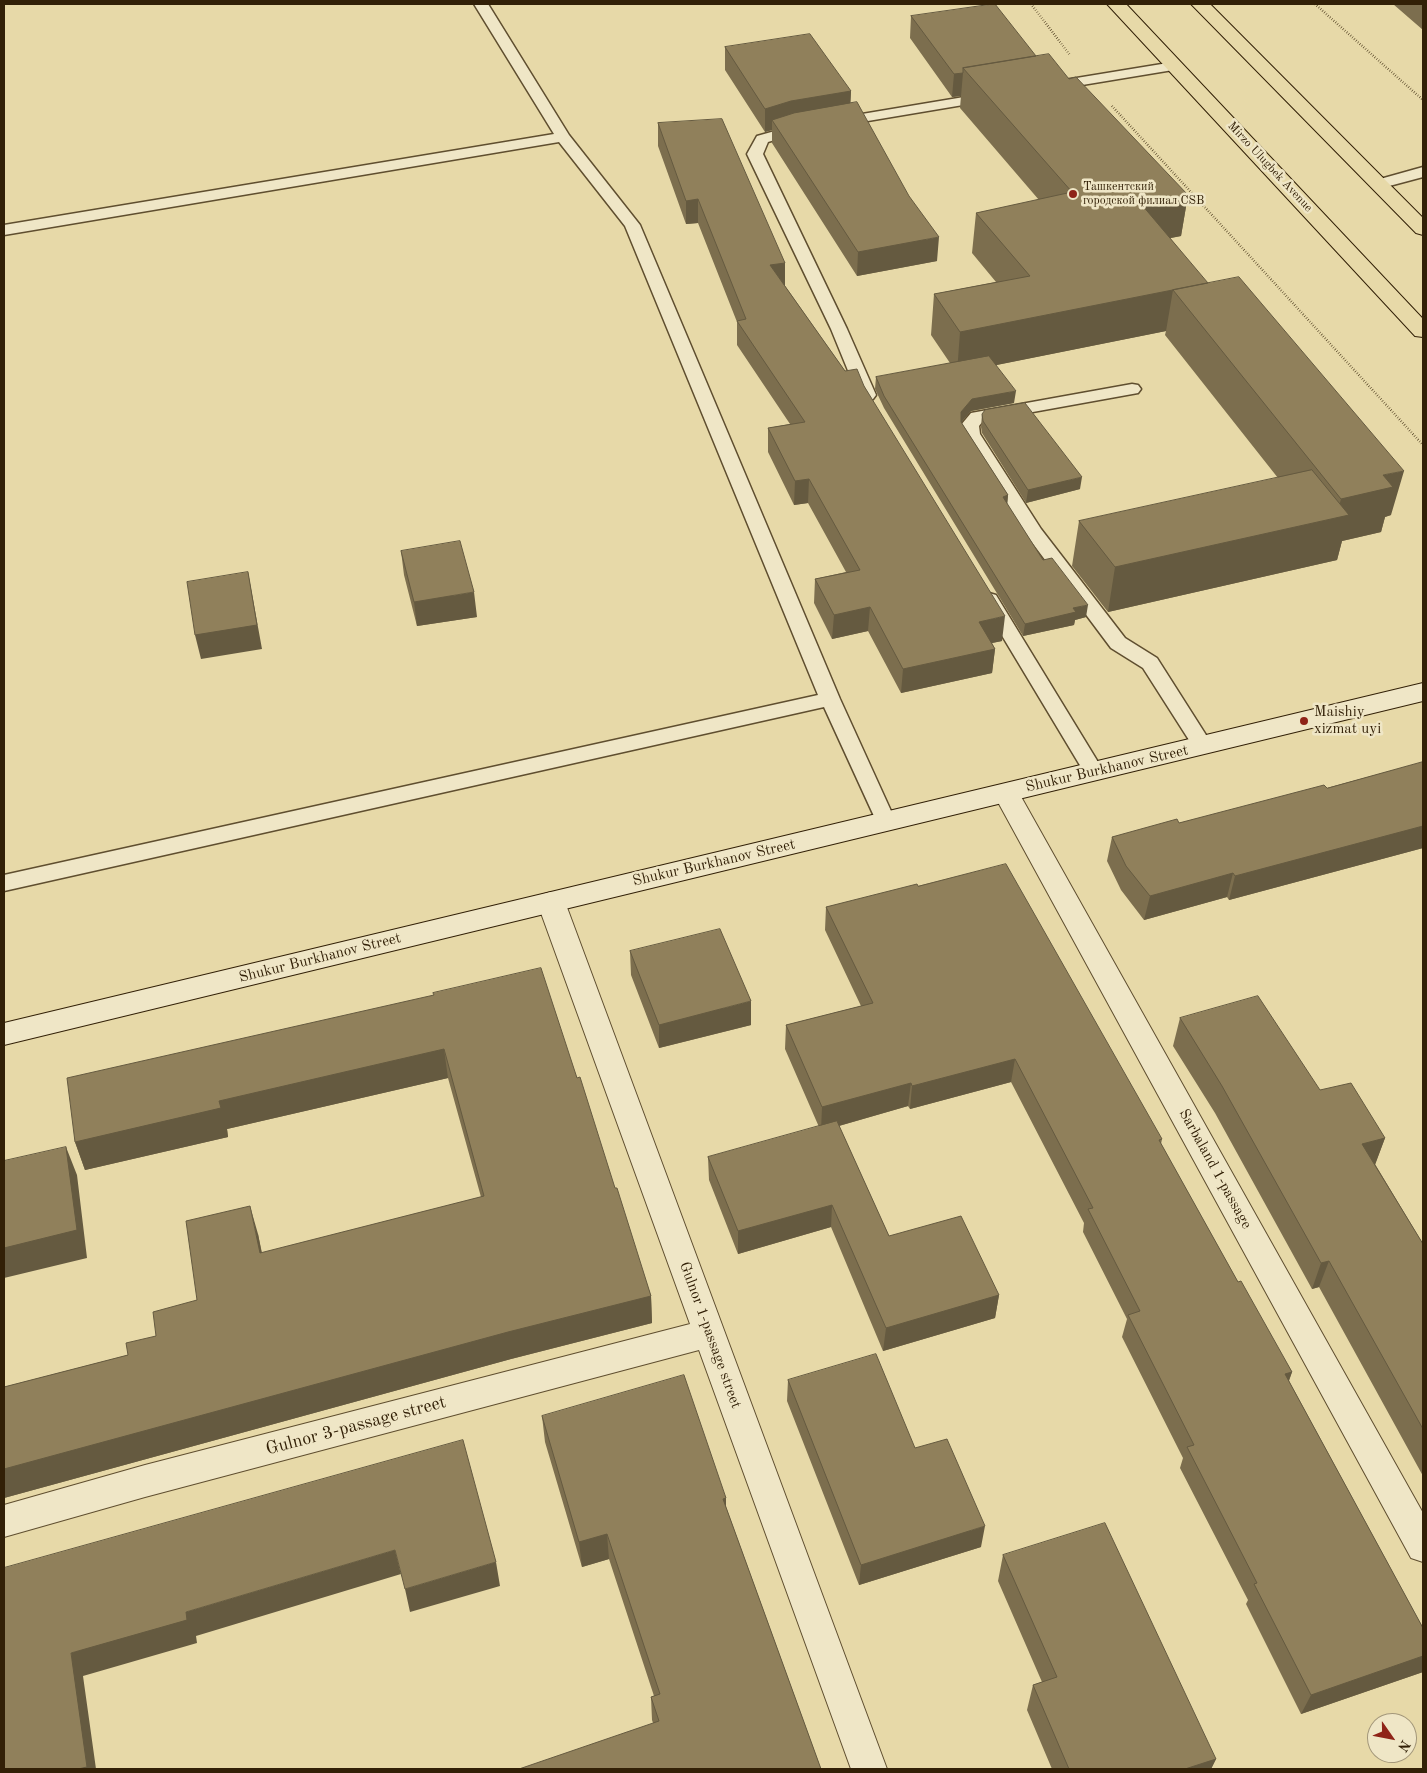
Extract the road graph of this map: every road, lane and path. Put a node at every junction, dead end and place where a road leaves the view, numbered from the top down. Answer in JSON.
{"nodes":[{"id":1,"x":481,"y":4,"type":"edge"},
{"id":2,"x":1031,"y":4,"type":"edge"},
{"id":3,"x":1116,"y":4,"type":"edge"},
{"id":4,"x":1200,"y":4,"type":"edge"},
{"id":5,"x":1315,"y":4,"type":"edge"},
{"id":6,"x":1174,"y":66,"type":"junction"},
{"id":7,"x":1088,"y":80,"type":"junction"},
{"id":8,"x":1040,"y":88,"type":"edge"},
{"id":9,"x":1002,"y":95,"type":"edge"},
{"id":10,"x":1423,"y":100,"type":"edge"},
{"id":11,"x":564,"y":136,"type":"junction"},
{"id":12,"x":1423,"y":172,"type":"edge"},
{"id":13,"x":1378,"y":184,"type":"junction"},
{"id":14,"x":1423,"y":229,"type":"edge"},
{"id":15,"x":4,"y":230,"type":"edge"},
{"id":16,"x":1423,"y":331,"type":"edge"},
{"id":17,"x":1132,"y":389,"type":"dead end"},
{"id":18,"x":873,"y":408,"type":"edge"},
{"id":19,"x":1423,"y":445,"type":"edge"},
{"id":20,"x":981,"y":586,"type":"edge"},
{"id":21,"x":1423,"y":692,"type":"edge"},
{"id":22,"x":830,"y":700,"type":"junction"},
{"id":23,"x":1203,"y":746,"type":"junction"},
{"id":24,"x":1094,"y":772,"type":"junction"},
{"id":25,"x":1006,"y":793,"type":"junction"},
{"id":26,"x":886,"y":822,"type":"junction"},
{"id":27,"x":4,"y":883,"type":"edge"},
{"id":28,"x":551,"y":902,"type":"junction"},
{"id":29,"x":4,"y":1034,"type":"edge"},
{"id":30,"x":710,"y":1333,"type":"junction"},
{"id":31,"x":4,"y":1521,"type":"edge"},
{"id":32,"x":1423,"y":1546,"type":"edge"},
{"id":33,"x":869,"y":1769,"type":"edge"}],
"edges":[{"from":1,"to":11,"type":"lane"},
{"from":2,"to":7,"type":"path"},
{"from":3,"to":6,"type":"main road","name":"Mirzo Ulugbek Avenue"},
{"from":4,"to":13,"type":"main road"},
{"from":5,"to":10,"type":"path"},
{"from":6,"to":7,"type":"lane"},
{"from":6,"to":16,"type":"main road","name":"Mirzo Ulugbek Avenue"},
{"from":7,"to":8,"type":"lane"},
{"from":7,"to":19,"type":"path"},
{"from":9,"to":18,"type":"lane"},
{"from":11,"to":15,"type":"lane"},
{"from":11,"to":22,"type":"lane"},
{"from":12,"to":13,"type":"lane"},
{"from":13,"to":14,"type":"main road"},
{"from":17,"to":23,"type":"lane"},
{"from":20,"to":24,"type":"lane"},
{"from":21,"to":23,"type":"street","name":"Shukur Burkhanov Street"},
{"from":22,"to":26,"type":"lane"},
{"from":22,"to":27,"type":"lane"},
{"from":23,"to":24,"type":"street","name":"Shukur Burkhanov Street"},
{"from":24,"to":25,"type":"street","name":"Shukur Burkhanov Street"},
{"from":25,"to":26,"type":"street","name":"Shukur Burkhanov Street"},
{"from":25,"to":32,"type":"street","name":"Sarbaland 1-passage"},
{"from":26,"to":28,"type":"street","name":"Shukur Burkhanov Street"},
{"from":28,"to":29,"type":"street","name":"Shukur Burkhanov Street"},
{"from":28,"to":30,"type":"street","name":"Gulnor 1-passage street"},
{"from":30,"to":31,"type":"street","name":"Gulnor 3-passage street"},
{"from":30,"to":33,"type":"street","name":"Gulnor 1-passage street"}]}
